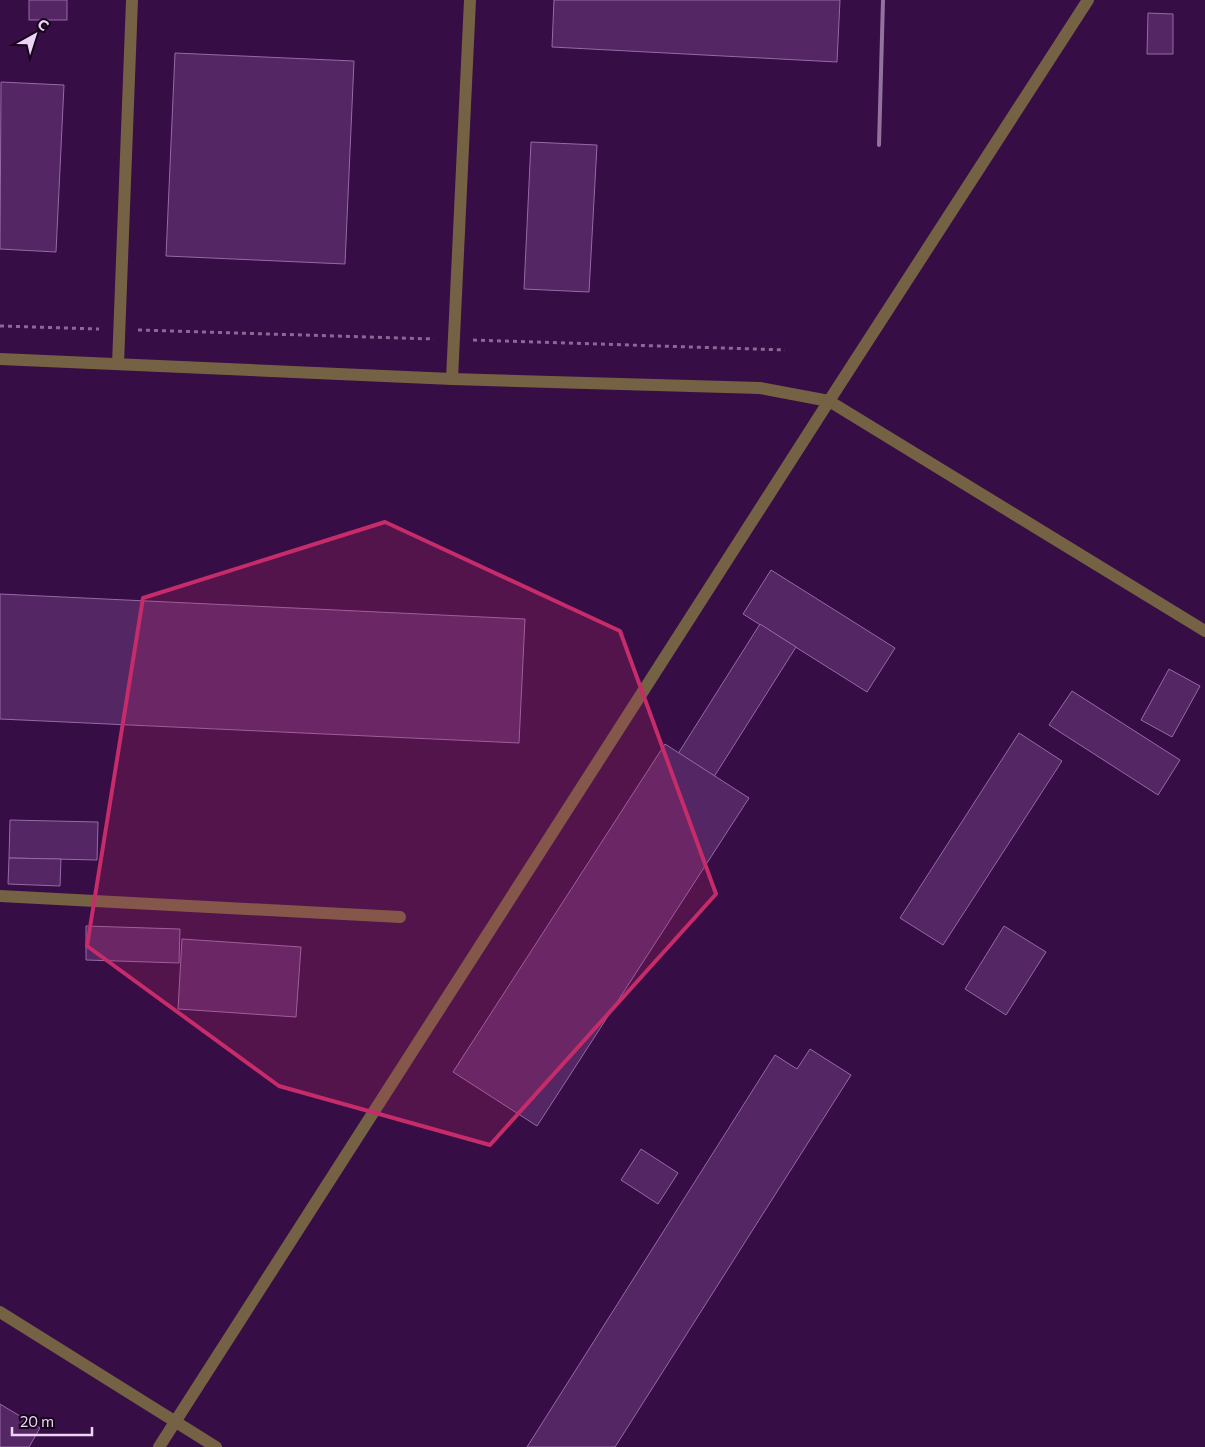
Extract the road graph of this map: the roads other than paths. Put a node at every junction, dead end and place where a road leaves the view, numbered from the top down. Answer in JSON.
{"nodes":[{"id":1,"x":132,"y":0,"type":"edge"},
{"id":2,"x":470,"y":0,"type":"edge"},
{"id":3,"x":1088,"y":0,"type":"edge"},
{"id":4,"x":0,"y":359,"type":"edge"},
{"id":5,"x":118,"y":364,"type":"junction"},
{"id":6,"x":452,"y":379,"type":"junction"},
{"id":7,"x":829,"y":401,"type":"junction"},
{"id":8,"x":1205,"y":631,"type":"edge"},
{"id":9,"x":0,"y":896,"type":"edge"},
{"id":10,"x":400,"y":917,"type":"dead end"},
{"id":11,"x":0,"y":1312,"type":"edge"},
{"id":12,"x":175,"y":1421,"type":"junction"},
{"id":13,"x":159,"y":1447,"type":"edge"},
{"id":14,"x":216,"y":1447,"type":"edge"}],
"edges":[{"from":1,"to":5,"type":"street"},
{"from":2,"to":6,"type":"street"},
{"from":3,"to":7,"type":"street"},
{"from":4,"to":5,"type":"street"},
{"from":5,"to":6,"type":"street"},
{"from":6,"to":7,"type":"street"},
{"from":7,"to":8,"type":"street"},
{"from":7,"to":12,"type":"street"},
{"from":9,"to":10,"type":"street"},
{"from":11,"to":12,"type":"street"},
{"from":12,"to":13,"type":"street"},
{"from":12,"to":14,"type":"street"}]}
